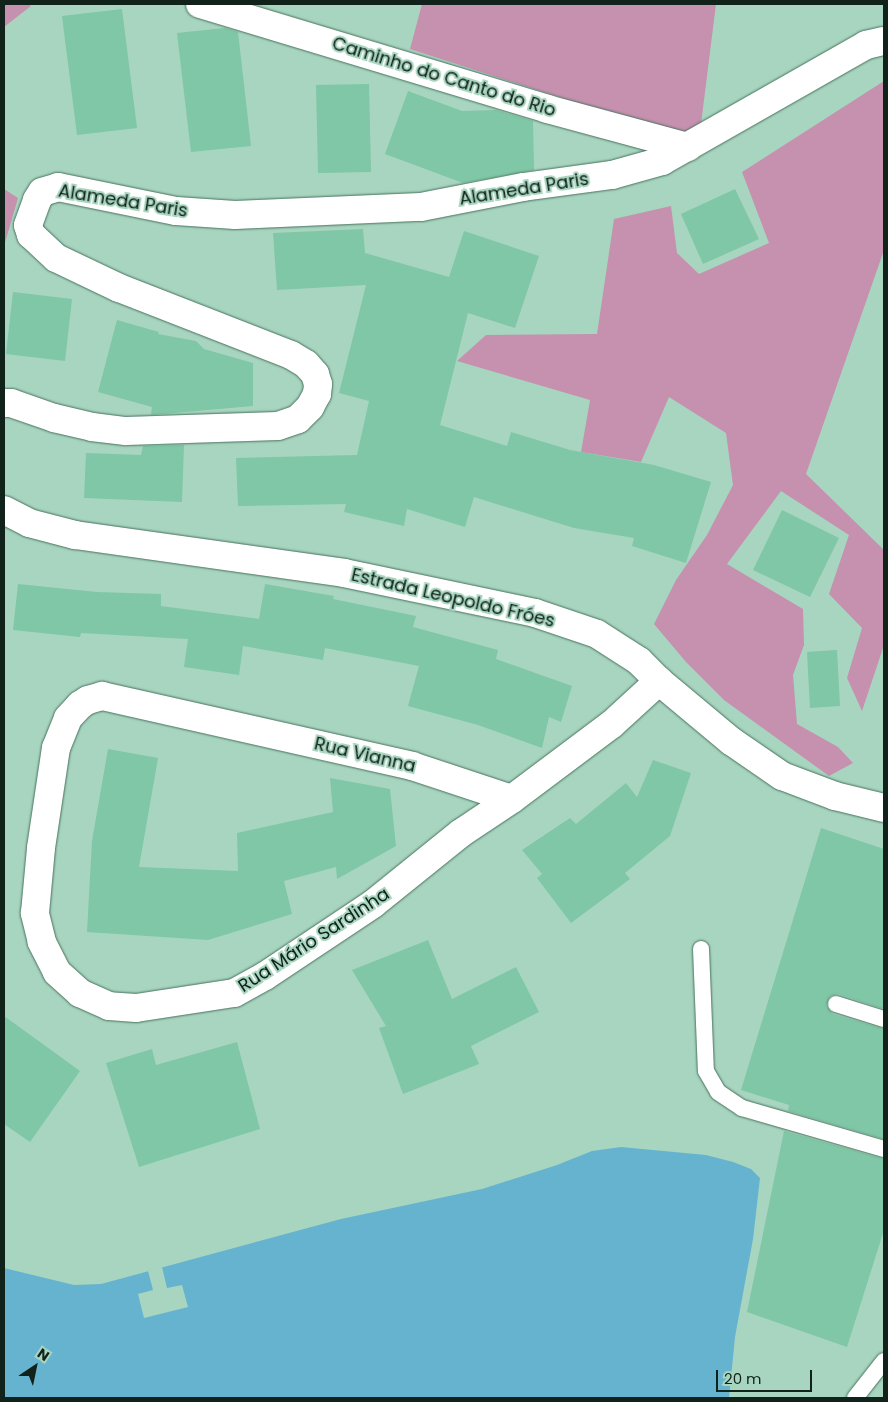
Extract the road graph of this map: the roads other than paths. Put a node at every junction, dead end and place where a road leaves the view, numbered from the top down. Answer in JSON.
{"nodes":[{"id":1,"x":200,"y":4,"type":"edge"},
{"id":2,"x":884,"y":41,"type":"edge"},
{"id":3,"x":688,"y":147,"type":"junction"},
{"id":4,"x":4,"y":403,"type":"edge"},
{"id":5,"x":4,"y":510,"type":"edge"},
{"id":6,"x":659,"y":681,"type":"junction"},
{"id":7,"x":56,"y":748,"type":"joint"},
{"id":8,"x":512,"y":799,"type":"junction"},
{"id":9,"x":884,"y":808,"type":"edge"},
{"id":10,"x":701,"y":949,"type":"dead end"},
{"id":11,"x":836,"y":1004,"type":"dead end"},
{"id":12,"x":884,"y":1019,"type":"edge"},
{"id":13,"x":884,"y":1149,"type":"edge"},
{"id":14,"x":884,"y":1361,"type":"edge"},
{"id":15,"x":855,"y":1398,"type":"edge"}],
"edges":[{"from":1,"to":3,"type":"street","name":"Caminho do Canto do Rio"},
{"from":2,"to":3,"type":"street","name":"Alameda Paris"},
{"from":3,"to":4,"type":"street","name":"Alameda Paris"},
{"from":5,"to":6,"type":"street","name":"Estrada Leopoldo Fróes"},
{"from":6,"to":8,"type":"street"},
{"from":6,"to":9,"type":"street","name":"Estrada Leopoldo Fróes"},
{"from":7,"to":8,"type":"street","name":"Rua Vianna"},
{"from":7,"to":8,"type":"street","name":"Rua Mário Sardinha"},
{"from":10,"to":13,"type":"lane"},
{"from":11,"to":12,"type":"lane"},
{"from":14,"to":15,"type":"lane"}]}
